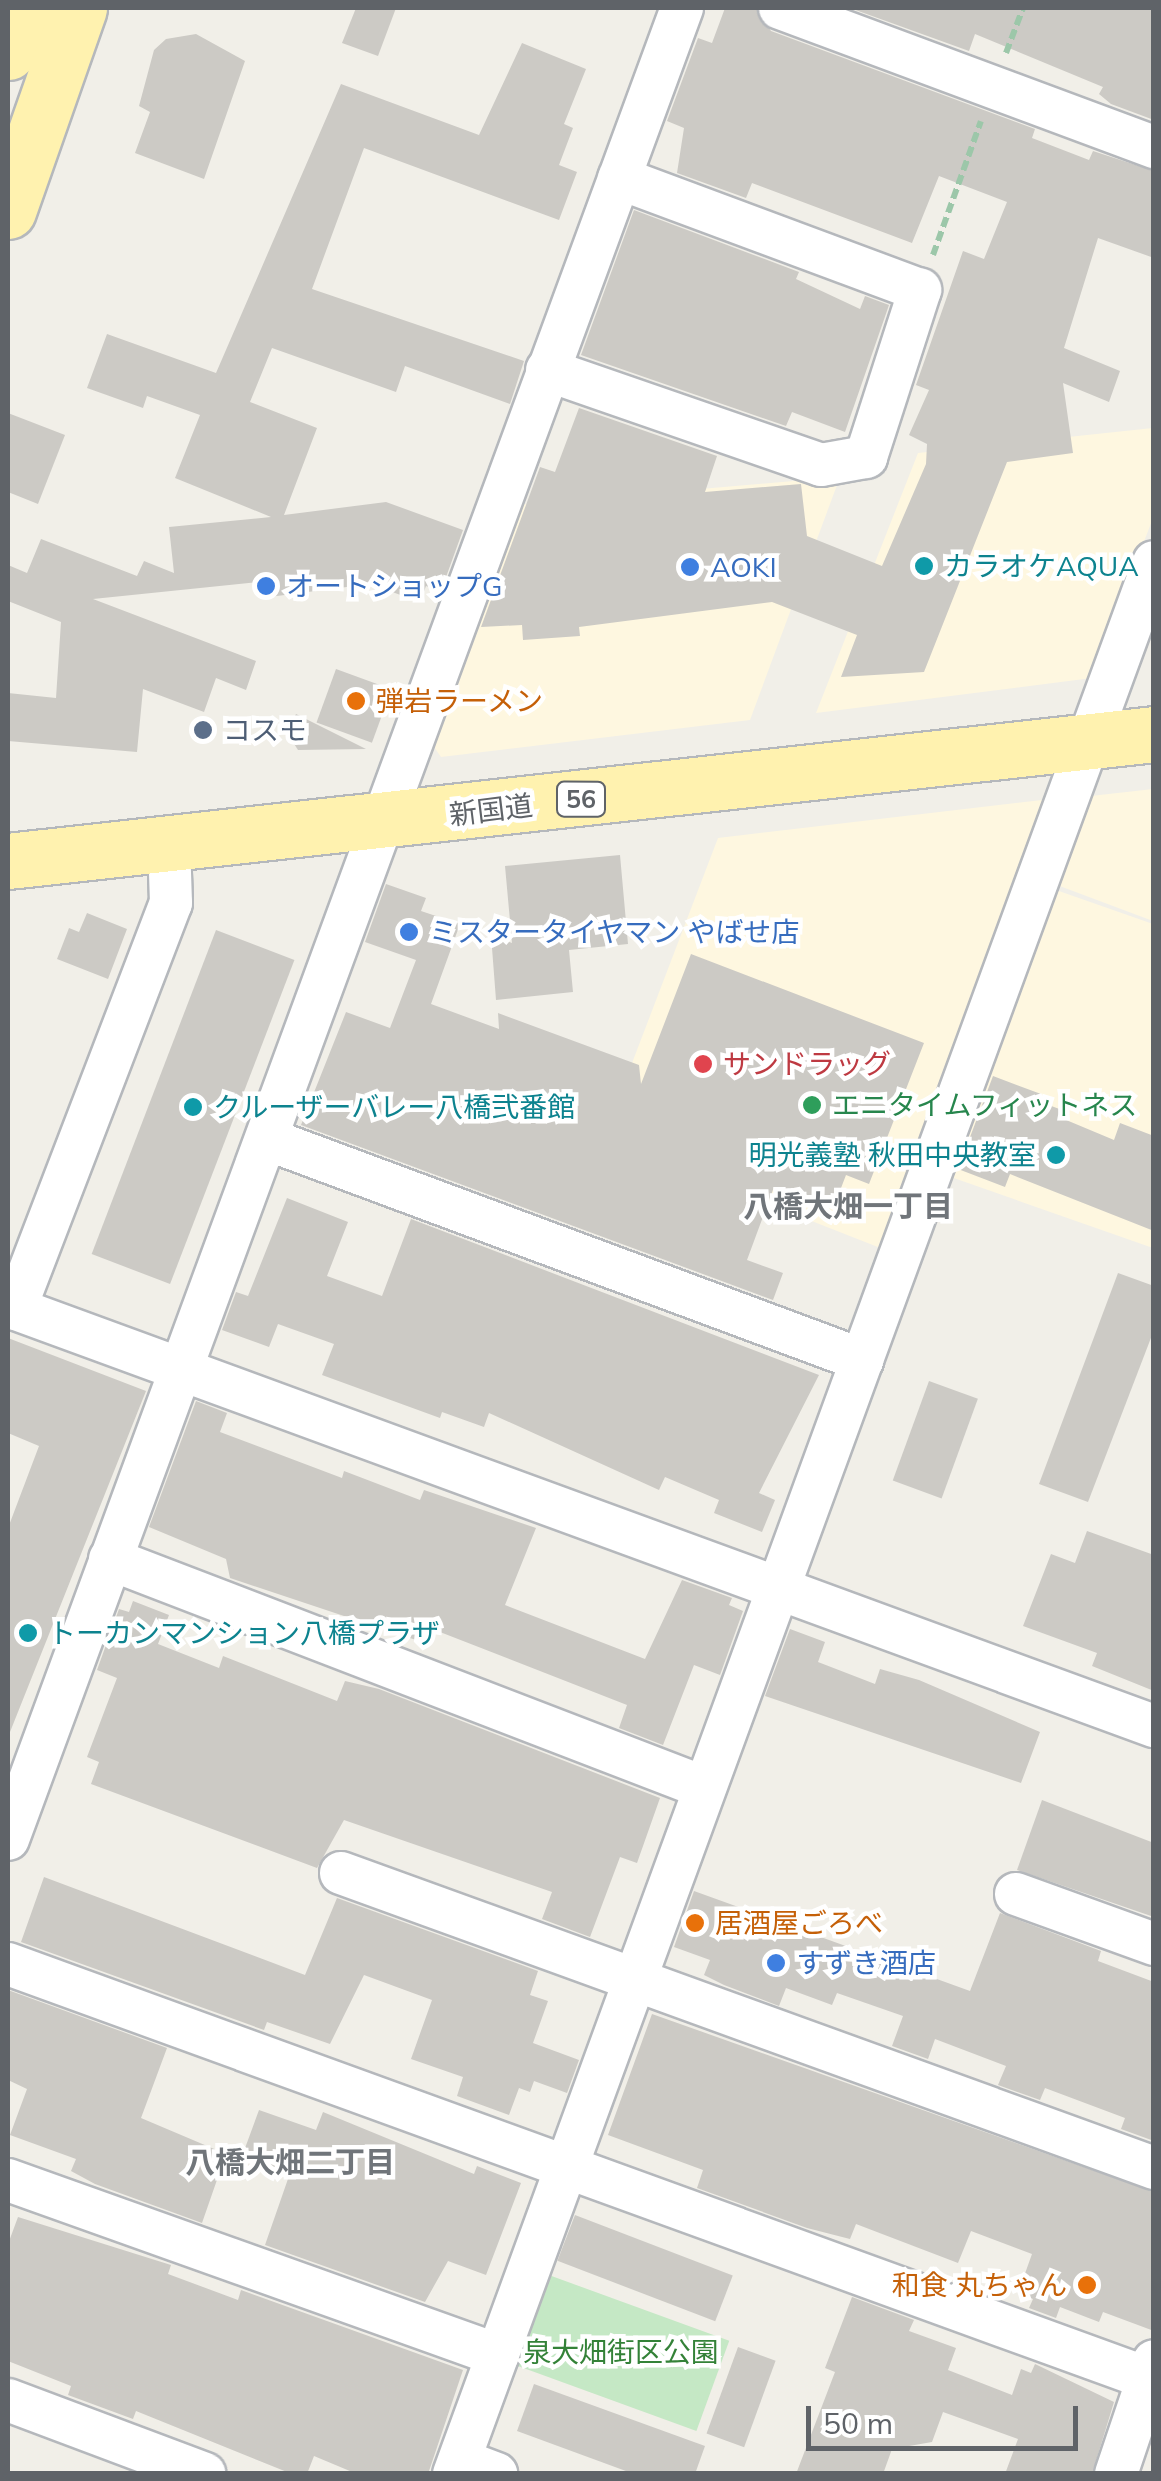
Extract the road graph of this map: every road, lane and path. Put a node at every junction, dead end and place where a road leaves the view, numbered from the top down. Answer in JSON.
{"nodes":[{"id":1,"x":24,"y":8,"type":"edge"},
{"id":2,"x":79,"y":8,"type":"edge"},
{"id":3,"x":682,"y":8,"type":"edge"},
{"id":4,"x":780,"y":8,"type":"edge"},
{"id":5,"x":1023,"y":8,"type":"edge"},
{"id":6,"x":8,"y":52,"type":"edge"},
{"id":7,"x":993,"y":87,"type":"junction"},
{"id":8,"x":1154,"y":148,"type":"edge"},
{"id":9,"x":619,"y":178,"type":"junction"},
{"id":10,"x":8,"y":211,"type":"edge"},
{"id":11,"x":920,"y":290,"type":"junction"},
{"id":12,"x":547,"y":370,"type":"junction"},
{"id":13,"x":1154,"y":562,"type":"edge"},
{"id":14,"x":1154,"y":734,"type":"edge"},
{"id":15,"x":1088,"y":742,"type":"junction"},
{"id":16,"x":378,"y":823,"type":"junction"},
{"id":17,"x":169,"y":844,"type":"junction"},
{"id":18,"x":8,"y":860,"type":"edge"},
{"id":19,"x":267,"y":1139,"type":"junction"},
{"id":20,"x":12,"y":1308,"type":"edge"},
{"id":21,"x":862,"y":1360,"type":"junction"},
{"id":22,"x":183,"y":1368,"type":"junction"},
{"id":23,"x":110,"y":1559,"type":"junction"},
{"id":24,"x":772,"y":1589,"type":"junction"},
{"id":25,"x":1154,"y":1726,"type":"edge"},
{"id":26,"x":700,"y":1786,"type":"junction"},
{"id":27,"x":8,"y":1840,"type":"edge"},
{"id":28,"x":341,"y":1874,"type":"dead end"},
{"id":29,"x":1016,"y":1894,"type":"dead end"},
{"id":30,"x":1154,"y":1944,"type":"edge"},
{"id":31,"x":8,"y":1964,"type":"edge"},
{"id":32,"x":633,"y":1976,"type":"junction"},
{"id":33,"x":566,"y":2164,"type":"junction"},
{"id":34,"x":1154,"y":2168,"type":"edge"},
{"id":35,"x":8,"y":2180,"type":"edge"},
{"id":36,"x":498,"y":2355,"type":"junction"},
{"id":37,"x":1150,"y":2370,"type":"edge"},
{"id":38,"x":8,"y":2400,"type":"edge"},
{"id":39,"x":470,"y":2469,"type":"edge"},
{"id":40,"x":1118,"y":2473,"type":"edge"},
{"id":41,"x":205,"y":2474,"type":"edge"}],
"edges":[{"from":1,"to":6,"type":"main road"},
{"from":2,"to":10,"type":"main road"},
{"from":3,"to":9,"type":"street"},
{"from":4,"to":7,"type":"street"},
{"from":5,"to":7,"type":"path"},
{"from":7,"to":8,"type":"street"},
{"from":7,"to":11,"type":"path"},
{"from":9,"to":11,"type":"street"},
{"from":9,"to":12,"type":"street"},
{"from":11,"to":12,"type":"street"},
{"from":12,"to":16,"type":"street"},
{"from":13,"to":15,"type":"street"},
{"from":14,"to":15,"type":"main road","name":"新国道","number":"56"},
{"from":15,"to":16,"type":"main road","name":"新国道","number":"56"},
{"from":15,"to":21,"type":"street"},
{"from":16,"to":17,"type":"main road","name":"新国道","number":"56"},
{"from":16,"to":19,"type":"street"},
{"from":17,"to":18,"type":"main road","name":"新国道","number":"56"},
{"from":17,"to":20,"type":"street"},
{"from":19,"to":21,"type":"street"},
{"from":19,"to":22,"type":"street"},
{"from":20,"to":22,"type":"street"},
{"from":21,"to":24,"type":"street"},
{"from":22,"to":23,"type":"street"},
{"from":22,"to":24,"type":"street"},
{"from":23,"to":26,"type":"street"},
{"from":23,"to":27,"type":"street"},
{"from":24,"to":25,"type":"street"},
{"from":24,"to":26,"type":"street"},
{"from":26,"to":32,"type":"street"},
{"from":28,"to":32,"type":"street"},
{"from":29,"to":30,"type":"street"},
{"from":31,"to":33,"type":"street"},
{"from":32,"to":33,"type":"street"},
{"from":32,"to":34,"type":"street"},
{"from":33,"to":36,"type":"street"},
{"from":33,"to":37,"type":"street"},
{"from":35,"to":36,"type":"street"},
{"from":36,"to":39,"type":"street"},
{"from":37,"to":40,"type":"street"},
{"from":38,"to":41,"type":"street"}]}
